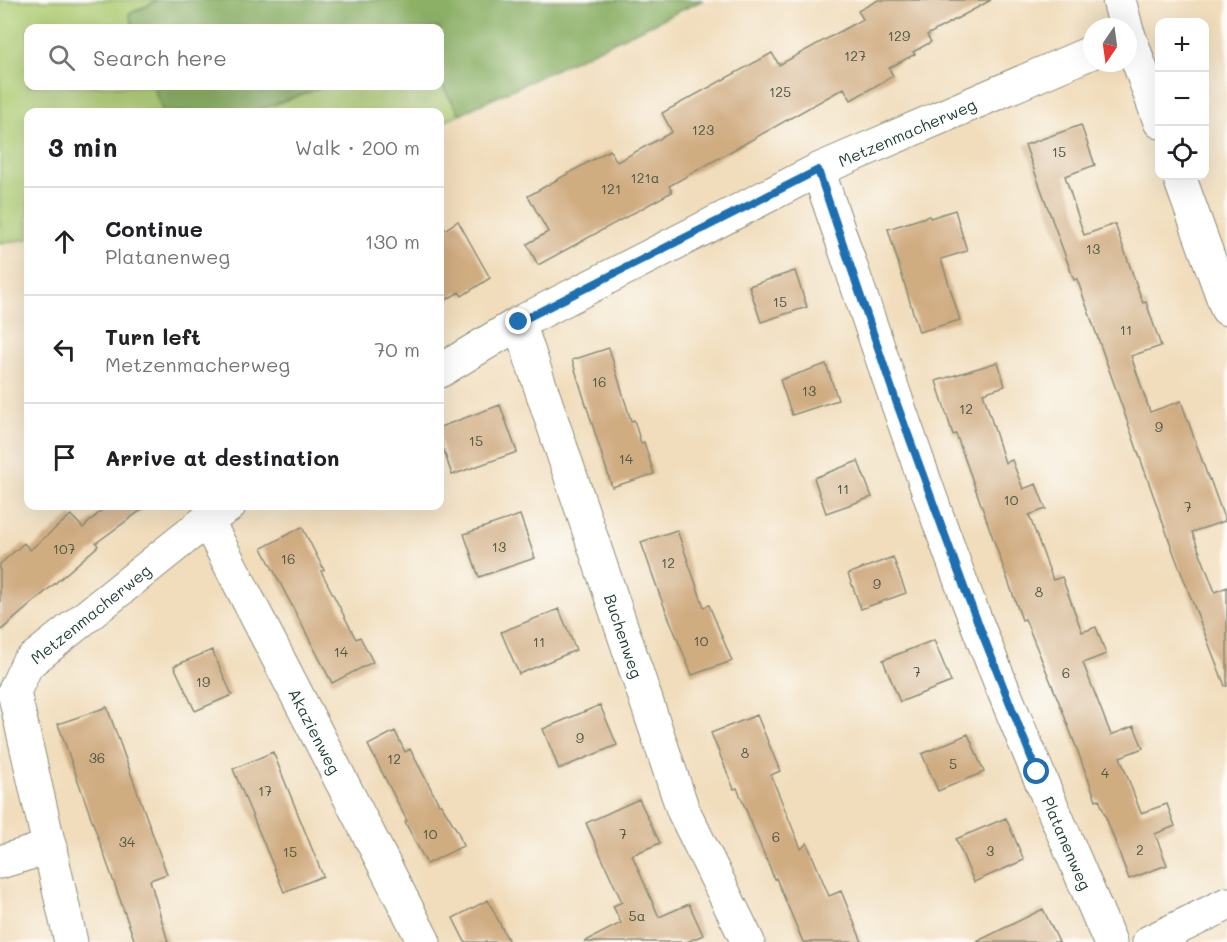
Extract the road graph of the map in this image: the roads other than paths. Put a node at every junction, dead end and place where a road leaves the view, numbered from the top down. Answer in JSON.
{"nodes":[{"id":1,"x":1119,"y":0,"type":"edge"},
{"id":2,"x":1124,"y":18,"type":"edge"},
{"id":3,"x":1083,"y":56,"type":"edge"},
{"id":4,"x":1137,"y":59,"type":"edge"},
{"id":5,"x":1155,"y":108,"type":"edge"},
{"id":6,"x":818,"y":170,"type":"junction"},
{"id":7,"x":1180,"y":180,"type":"edge"},
{"id":8,"x":1227,"y":309,"type":"edge"},
{"id":9,"x":519,"y":322,"type":"junction"},
{"id":10,"x":444,"y":369,"type":"edge"},
{"id":11,"x":218,"y":513,"type":"edge"},
{"id":12,"x":50,"y":847,"type":"junction"},
{"id":13,"x":0,"y":862,"type":"edge"},
{"id":14,"x":1227,"y":904,"type":"edge"},
{"id":15,"x":71,"y":942,"type":"edge"},
{"id":16,"x":424,"y":942,"type":"edge"},
{"id":17,"x":748,"y":942,"type":"edge"},
{"id":18,"x":1110,"y":942,"type":"edge"},
{"id":19,"x":1149,"y":942,"type":"edge"}],
"edges":[{"from":1,"to":2,"type":"street"},
{"from":3,"to":6,"type":"street","name":"Metzenmacherweg"},
{"from":4,"to":5,"type":"street"},
{"from":6,"to":9,"type":"street","name":"Metzenmacherweg"},
{"from":6,"to":18,"type":"street","name":"Platanenweg"},
{"from":7,"to":8,"type":"street"},
{"from":9,"to":10,"type":"street","name":"Metzenmacherweg"},
{"from":9,"to":17,"type":"street","name":"Buchenweg"},
{"from":11,"to":12,"type":"street","name":"Metzenmacherweg"},
{"from":11,"to":16,"type":"street","name":"Akazienweg"},
{"from":12,"to":13,"type":"street"},
{"from":12,"to":15,"type":"street","name":"Metzenmacherweg"},
{"from":14,"to":19,"type":"street"}]}
